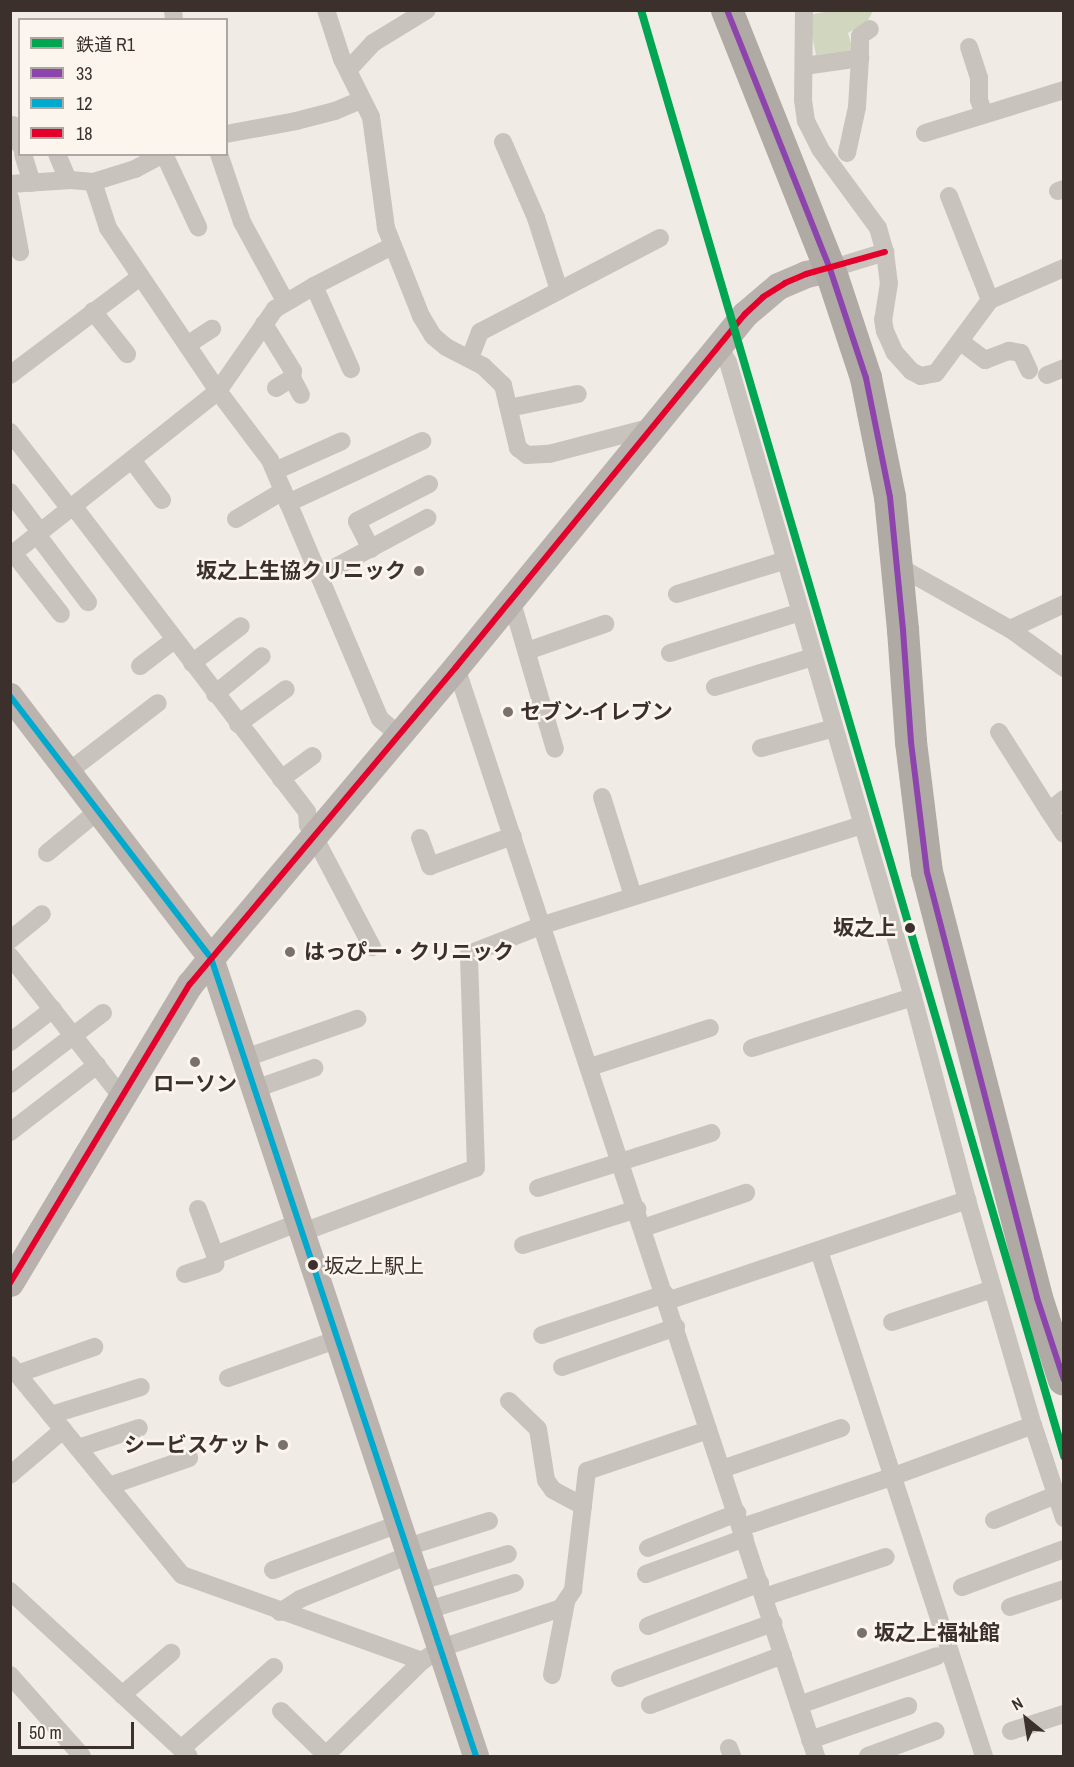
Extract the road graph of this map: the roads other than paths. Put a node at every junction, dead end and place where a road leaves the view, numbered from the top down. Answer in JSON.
{"nodes":[{"id":1,"x":326,"y":10,"type":"edge"},
{"id":2,"x":727,"y":10,"type":"edge"},
{"id":3,"x":804,"y":10,"type":"edge"},
{"id":4,"x":426,"y":11,"type":"edge"},
{"id":5,"x":870,"y":29,"type":"dead end"},
{"id":6,"x":969,"y":47,"type":"dead end"},
{"id":7,"x":860,"y":58,"type":"junction"},
{"id":8,"x":804,"y":66,"type":"junction"},
{"id":9,"x":348,"y":70,"type":"junction"},
{"id":10,"x":1064,"y":90,"type":"edge"},
{"id":11,"x":361,"y":100,"type":"junction"},
{"id":12,"x":984,"y":114,"type":"junction"},
{"id":13,"x":13,"y":125,"type":"dead end"},
{"id":14,"x":925,"y":133,"type":"dead end"},
{"id":15,"x":228,"y":134,"type":"edge"},
{"id":16,"x":18,"y":139,"type":"edge"},
{"id":17,"x":503,"y":142,"type":"dead end"},
{"id":18,"x":847,"y":153,"type":"dead end"},
{"id":19,"x":24,"y":156,"type":"edge"},
{"id":20,"x":58,"y":156,"type":"edge"},
{"id":21,"x":159,"y":156,"type":"edge"},
{"id":22,"x":164,"y":156,"type":"edge"},
{"id":23,"x":220,"y":156,"type":"edge"},
{"id":24,"x":68,"y":180,"type":"junction"},
{"id":25,"x":93,"y":182,"type":"junction"},
{"id":26,"x":32,"y":183,"type":"junction"},
{"id":27,"x":10,"y":184,"type":"edge"},
{"id":28,"x":949,"y":196,"type":"dead end"},
{"id":29,"x":10,"y":198,"type":"edge"},
{"id":30,"x":198,"y":227,"type":"dead end"},
{"id":31,"x":660,"y":238,"type":"dead end"},
{"id":32,"x":392,"y":246,"type":"junction"},
{"id":33,"x":20,"y":252,"type":"dead end"},
{"id":34,"x":885,"y":252,"type":"junction"},
{"id":35,"x":1064,"y":268,"type":"edge"},
{"id":36,"x":830,"y":269,"type":"junction"},
{"id":37,"x":140,"y":277,"type":"junction"},
{"id":38,"x":314,"y":286,"type":"junction"},
{"id":39,"x":559,"y":290,"type":"junction"},
{"id":40,"x":990,"y":300,"type":"junction"},
{"id":41,"x":285,"y":302,"type":"junction"},
{"id":42,"x":93,"y":311,"type":"junction"},
{"id":43,"x":264,"y":324,"type":"junction"},
{"id":44,"x":212,"y":329,"type":"dead end"},
{"id":45,"x":961,"y":342,"type":"junction"},
{"id":46,"x":187,"y":345,"type":"junction"},
{"id":47,"x":719,"y":346,"type":"junction"},
{"id":48,"x":127,"y":354,"type":"dead end"},
{"id":49,"x":470,"y":358,"type":"junction"},
{"id":50,"x":351,"y":369,"type":"dead end"},
{"id":51,"x":1046,"y":371,"type":"edge"},
{"id":52,"x":10,"y":375,"type":"edge"},
{"id":53,"x":292,"y":378,"type":"junction"},
{"id":54,"x":276,"y":388,"type":"dead end"},
{"id":55,"x":218,"y":391,"type":"junction"},
{"id":56,"x":578,"y":394,"type":"dead end"},
{"id":57,"x":301,"y":395,"type":"dead end"},
{"id":58,"x":509,"y":408,"type":"junction"},
{"id":59,"x":653,"y":427,"type":"junction"},
{"id":60,"x":10,"y":432,"type":"edge"},
{"id":61,"x":342,"y":441,"type":"dead end"},
{"id":62,"x":422,"y":441,"type":"dead end"},
{"id":63,"x":132,"y":460,"type":"junction"},
{"id":64,"x":275,"y":471,"type":"junction"},
{"id":65,"x":429,"y":484,"type":"dead end"},
{"id":66,"x":10,"y":492,"type":"edge"},
{"id":67,"x":286,"y":497,"type":"junction"},
{"id":68,"x":162,"y":500,"type":"dead end"},
{"id":69,"x":73,"y":508,"type":"junction"},
{"id":70,"x":427,"y":518,"type":"dead end"},
{"id":71,"x":236,"y":519,"type":"dead end"},
{"id":72,"x":39,"y":534,"type":"junction"},
{"id":73,"x":14,"y":549,"type":"edge"},
{"id":74,"x":371,"y":549,"type":"junction"},
{"id":75,"x":786,"y":560,"type":"junction"},
{"id":76,"x":898,"y":566,"type":"junction"},
{"id":77,"x":320,"y":576,"type":"junction"},
{"id":78,"x":677,"y":594,"type":"dead end"},
{"id":79,"x":512,"y":599,"type":"junction"},
{"id":80,"x":88,"y":602,"type":"dead end"},
{"id":81,"x":1064,"y":604,"type":"edge"},
{"id":82,"x":801,"y":612,"type":"junction"},
{"id":83,"x":61,"y":614,"type":"dead end"},
{"id":84,"x":605,"y":624,"type":"dead end"},
{"id":85,"x":242,"y":626,"type":"dead end"},
{"id":86,"x":1010,"y":629,"type":"junction"},
{"id":87,"x":174,"y":640,"type":"junction"},
{"id":88,"x":527,"y":651,"type":"junction"},
{"id":89,"x":670,"y":653,"type":"dead end"},
{"id":90,"x":262,"y":656,"type":"dead end"},
{"id":91,"x":813,"y":657,"type":"junction"},
{"id":92,"x":192,"y":663,"type":"junction"},
{"id":93,"x":140,"y":666,"type":"dead end"},
{"id":94,"x":456,"y":667,"type":"junction"},
{"id":95,"x":1064,"y":668,"type":"edge"},
{"id":96,"x":715,"y":687,"type":"dead end"},
{"id":97,"x":286,"y":689,"type":"dead end"},
{"id":98,"x":215,"y":694,"type":"junction"},
{"id":99,"x":10,"y":696,"type":"edge"},
{"id":100,"x":158,"y":703,"type":"dead end"},
{"id":101,"x":238,"y":724,"type":"junction"},
{"id":102,"x":834,"y":728,"type":"junction"},
{"id":103,"x":999,"y":732,"type":"dead end"},
{"id":104,"x":399,"y":735,"type":"junction"},
{"id":105,"x":761,"y":748,"type":"dead end"},
{"id":106,"x":555,"y":749,"type":"dead end"},
{"id":107,"x":313,"y":756,"type":"dead end"},
{"id":108,"x":68,"y":772,"type":"junction"},
{"id":109,"x":281,"y":779,"type":"junction"},
{"id":110,"x":602,"y":797,"type":"dead end"},
{"id":111,"x":1064,"y":799,"type":"edge"},
{"id":112,"x":98,"y":811,"type":"junction"},
{"id":113,"x":1049,"y":811,"type":"junction"},
{"id":114,"x":862,"y":825,"type":"junction"},
{"id":115,"x":1064,"y":834,"type":"edge"},
{"id":116,"x":315,"y":835,"type":"junction"},
{"id":117,"x":513,"y":836,"type":"junction"},
{"id":118,"x":420,"y":838,"type":"dead end"},
{"id":119,"x":46,"y":853,"type":"dead end"},
{"id":120,"x":633,"y":896,"type":"junction"},
{"id":121,"x":42,"y":914,"type":"dead end"},
{"id":122,"x":543,"y":925,"type":"junction"},
{"id":123,"x":10,"y":940,"type":"edge"},
{"id":124,"x":372,"y":947,"type":"dead end"},
{"id":125,"x":10,"y":956,"type":"edge"},
{"id":126,"x":211,"y":958,"type":"junction"},
{"id":127,"x":913,"y":997,"type":"junction"},
{"id":128,"x":53,"y":1009,"type":"junction"},
{"id":129,"x":103,"y":1013,"type":"dead end"},
{"id":130,"x":357,"y":1019,"type":"dead end"},
{"id":131,"x":710,"y":1028,"type":"dead end"},
{"id":132,"x":74,"y":1035,"type":"junction"},
{"id":133,"x":10,"y":1042,"type":"edge"},
{"id":134,"x":752,"y":1048,"type":"dead end"},
{"id":135,"x":245,"y":1058,"type":"junction"},
{"id":136,"x":96,"y":1065,"type":"junction"},
{"id":137,"x":590,"y":1067,"type":"junction"},
{"id":138,"x":314,"y":1068,"type":"dead end"},
{"id":139,"x":10,"y":1084,"type":"edge"},
{"id":140,"x":255,"y":1089,"type":"junction"},
{"id":141,"x":121,"y":1096,"type":"junction"},
{"id":142,"x":10,"y":1132,"type":"edge"},
{"id":143,"x":711,"y":1133,"type":"dead end"},
{"id":144,"x":621,"y":1162,"type":"junction"},
{"id":145,"x":538,"y":1188,"type":"dead end"},
{"id":146,"x":746,"y":1193,"type":"dead end"},
{"id":147,"x":968,"y":1200,"type":"junction"},
{"id":148,"x":198,"y":1209,"type":"dead end"},
{"id":149,"x":637,"y":1209,"type":"junction"},
{"id":150,"x":302,"y":1227,"type":"junction"},
{"id":151,"x":643,"y":1228,"type":"junction"},
{"id":152,"x":523,"y":1245,"type":"dead end"},
{"id":153,"x":819,"y":1251,"type":"junction"},
{"id":154,"x":214,"y":1255,"type":"junction"},
{"id":155,"x":185,"y":1274,"type":"dead end"},
{"id":156,"x":10,"y":1283,"type":"edge"},
{"id":157,"x":993,"y":1289,"type":"junction"},
{"id":158,"x":666,"y":1298,"type":"junction"},
{"id":159,"x":892,"y":1322,"type":"dead end"},
{"id":160,"x":676,"y":1327,"type":"junction"},
{"id":161,"x":542,"y":1335,"type":"dead end"},
{"id":162,"x":339,"y":1339,"type":"junction"},
{"id":163,"x":94,"y":1347,"type":"dead end"},
{"id":164,"x":562,"y":1367,"type":"dead end"},
{"id":165,"x":14,"y":1370,"type":"edge"},
{"id":166,"x":228,"y":1378,"type":"dead end"},
{"id":167,"x":1064,"y":1380,"type":"edge"},
{"id":168,"x":141,"y":1387,"type":"dead end"},
{"id":169,"x":509,"y":1401,"type":"dead end"},
{"id":170,"x":51,"y":1414,"type":"junction"},
{"id":171,"x":1033,"y":1425,"type":"junction"},
{"id":172,"x":139,"y":1428,"type":"dead end"},
{"id":173,"x":841,"y":1428,"type":"dead end"},
{"id":174,"x":63,"y":1430,"type":"junction"},
{"id":175,"x":708,"y":1430,"type":"junction"},
{"id":176,"x":78,"y":1448,"type":"junction"},
{"id":177,"x":189,"y":1458,"type":"dead end"},
{"id":178,"x":722,"y":1469,"type":"junction"},
{"id":179,"x":10,"y":1475,"type":"edge"},
{"id":180,"x":894,"y":1476,"type":"junction"},
{"id":181,"x":110,"y":1486,"type":"junction"},
{"id":182,"x":1056,"y":1496,"type":"junction"},
{"id":183,"x":583,"y":1506,"type":"junction"},
{"id":184,"x":1064,"y":1518,"type":"edge"},
{"id":185,"x":994,"y":1520,"type":"dead end"},
{"id":186,"x":489,"y":1521,"type":"dead end"},
{"id":187,"x":741,"y":1526,"type":"junction"},
{"id":188,"x":405,"y":1542,"type":"junction"},
{"id":189,"x":648,"y":1548,"type":"dead end"},
{"id":190,"x":1064,"y":1549,"type":"edge"},
{"id":191,"x":508,"y":1554,"type":"dead end"},
{"id":192,"x":886,"y":1557,"type":"dead end"},
{"id":193,"x":273,"y":1570,"type":"dead end"},
{"id":194,"x":646,"y":1574,"type":"dead end"},
{"id":195,"x":418,"y":1582,"type":"junction"},
{"id":196,"x":515,"y":1583,"type":"dead end"},
{"id":197,"x":962,"y":1587,"type":"dead end"},
{"id":198,"x":1064,"y":1589,"type":"edge"},
{"id":199,"x":762,"y":1590,"type":"junction"},
{"id":200,"x":10,"y":1591,"type":"edge"},
{"id":201,"x":566,"y":1602,"type":"junction"},
{"id":202,"x":1010,"y":1607,"type":"dead end"},
{"id":203,"x":428,"y":1610,"type":"junction"},
{"id":204,"x":280,"y":1612,"type":"junction"},
{"id":205,"x":773,"y":1623,"type":"junction"},
{"id":206,"x":648,"y":1626,"type":"dead end"},
{"id":207,"x":171,"y":1653,"type":"dead end"},
{"id":208,"x":432,"y":1654,"type":"junction"},
{"id":209,"x":783,"y":1655,"type":"junction"},
{"id":210,"x":937,"y":1656,"type":"dead end"},
{"id":211,"x":274,"y":1667,"type":"dead end"},
{"id":212,"x":10,"y":1675,"type":"edge"},
{"id":213,"x":552,"y":1675,"type":"dead end"},
{"id":214,"x":620,"y":1678,"type":"dead end"},
{"id":215,"x":122,"y":1695,"type":"junction"},
{"id":216,"x":799,"y":1705,"type":"junction"},
{"id":217,"x":658,"y":1706,"type":"dead end"},
{"id":218,"x":908,"y":1706,"type":"dead end"},
{"id":219,"x":281,"y":1711,"type":"dead end"},
{"id":220,"x":1064,"y":1714,"type":"edge"},
{"id":221,"x":936,"y":1731,"type":"dead end"},
{"id":222,"x":1011,"y":1731,"type":"dead end"},
{"id":223,"x":813,"y":1748,"type":"edge"},
{"id":224,"x":185,"y":1753,"type":"edge"},
{"id":225,"x":76,"y":1754,"type":"edge"},
{"id":226,"x":326,"y":1756,"type":"edge"},
{"id":227,"x":476,"y":1756,"type":"edge"},
{"id":228,"x":868,"y":1756,"type":"edge"},
{"id":229,"x":984,"y":1756,"type":"edge"}],
"edges":[{"from":1,"to":9,"type":"street"},
{"from":2,"to":36,"type":"highway"},
{"from":3,"to":8,"type":"street"},
{"from":4,"to":9,"type":"street"},
{"from":5,"to":7,"type":"street"},
{"from":6,"to":12,"type":"street"},
{"from":7,"to":8,"type":"street"},
{"from":7,"to":18,"type":"street"},
{"from":8,"to":34,"type":"street"},
{"from":9,"to":11,"type":"street"},
{"from":10,"to":12,"type":"street"},
{"from":11,"to":15,"type":"street"},
{"from":11,"to":32,"type":"street"},
{"from":12,"to":14,"type":"street"},
{"from":13,"to":16,"type":"street"},
{"from":17,"to":39,"type":"street"},
{"from":19,"to":26,"type":"street"},
{"from":20,"to":24,"type":"street"},
{"from":21,"to":25,"type":"street"},
{"from":22,"to":30,"type":"street"},
{"from":23,"to":41,"type":"street"},
{"from":24,"to":25,"type":"street"},
{"from":24,"to":26,"type":"street"},
{"from":25,"to":37,"type":"street"},
{"from":26,"to":27,"type":"street"},
{"from":28,"to":40,"type":"street"},
{"from":29,"to":33,"type":"street"},
{"from":31,"to":39,"type":"street"},
{"from":32,"to":38,"type":"street"},
{"from":32,"to":49,"type":"street"},
{"from":34,"to":36,"type":"street"},
{"from":34,"to":45,"type":"street"},
{"from":35,"to":40,"type":"street"},
{"from":36,"to":47,"type":"main road"},
{"from":36,"to":76,"type":"highway"},
{"from":37,"to":42,"type":"street"},
{"from":37,"to":46,"type":"street"},
{"from":38,"to":41,"type":"street"},
{"from":38,"to":50,"type":"street"},
{"from":39,"to":49,"type":"street"},
{"from":40,"to":45,"type":"street"},
{"from":41,"to":43,"type":"street"},
{"from":42,"to":48,"type":"street"},
{"from":42,"to":52,"type":"street"},
{"from":43,"to":53,"type":"street"},
{"from":43,"to":55,"type":"street"},
{"from":44,"to":46,"type":"street"},
{"from":45,"to":51,"type":"street"},
{"from":46,"to":55,"type":"street"},
{"from":47,"to":59,"type":"main road"},
{"from":47,"to":75,"type":"street"},
{"from":49,"to":58,"type":"street"},
{"from":53,"to":54,"type":"street"},
{"from":53,"to":57,"type":"street"},
{"from":55,"to":63,"type":"street"},
{"from":55,"to":64,"type":"street"},
{"from":56,"to":58,"type":"street"},
{"from":58,"to":59,"type":"street"},
{"from":59,"to":79,"type":"main road"},
{"from":60,"to":69,"type":"street"},
{"from":61,"to":64,"type":"street"},
{"from":62,"to":67,"type":"street"},
{"from":63,"to":68,"type":"street"},
{"from":63,"to":69,"type":"street"},
{"from":64,"to":67,"type":"street"},
{"from":65,"to":74,"type":"street"},
{"from":66,"to":72,"type":"street"},
{"from":67,"to":71,"type":"street"},
{"from":67,"to":77,"type":"street"},
{"from":69,"to":72,"type":"street"},
{"from":69,"to":87,"type":"street"},
{"from":70,"to":74,"type":"street"},
{"from":72,"to":73,"type":"street"},
{"from":72,"to":80,"type":"street"},
{"from":73,"to":83,"type":"street"},
{"from":74,"to":77,"type":"street"},
{"from":75,"to":78,"type":"street"},
{"from":75,"to":82,"type":"street"},
{"from":76,"to":86,"type":"street"},
{"from":76,"to":167,"type":"highway"},
{"from":77,"to":104,"type":"street"},
{"from":79,"to":88,"type":"street"},
{"from":79,"to":94,"type":"main road"},
{"from":81,"to":86,"type":"street"},
{"from":82,"to":89,"type":"street"},
{"from":82,"to":91,"type":"street"},
{"from":84,"to":88,"type":"street"},
{"from":85,"to":92,"type":"street"},
{"from":86,"to":95,"type":"street"},
{"from":87,"to":92,"type":"street"},
{"from":87,"to":93,"type":"street"},
{"from":88,"to":106,"type":"street"},
{"from":90,"to":98,"type":"street"},
{"from":91,"to":96,"type":"street"},
{"from":91,"to":102,"type":"street"},
{"from":92,"to":98,"type":"street"},
{"from":94,"to":104,"type":"main road"},
{"from":94,"to":117,"type":"street"},
{"from":97,"to":101,"type":"street"},
{"from":98,"to":101,"type":"street"},
{"from":99,"to":108,"type":"street"},
{"from":100,"to":108,"type":"street"},
{"from":101,"to":109,"type":"street"},
{"from":102,"to":105,"type":"street"},
{"from":102,"to":114,"type":"street"},
{"from":103,"to":113,"type":"street"},
{"from":104,"to":116,"type":"main road"},
{"from":107,"to":109,"type":"street"},
{"from":108,"to":112,"type":"street"},
{"from":109,"to":116,"type":"street"},
{"from":110,"to":120,"type":"street"},
{"from":111,"to":113,"type":"street"},
{"from":112,"to":119,"type":"street"},
{"from":112,"to":126,"type":"street"},
{"from":113,"to":115,"type":"street"},
{"from":114,"to":120,"type":"street"},
{"from":114,"to":127,"type":"street"},
{"from":116,"to":124,"type":"street"},
{"from":116,"to":126,"type":"main road"},
{"from":117,"to":118,"type":"street"},
{"from":117,"to":122,"type":"street"},
{"from":120,"to":122,"type":"street"},
{"from":121,"to":123,"type":"street"},
{"from":122,"to":137,"type":"street"},
{"from":122,"to":150,"type":"street"},
{"from":125,"to":128,"type":"street"},
{"from":126,"to":135,"type":"street"},
{"from":126,"to":141,"type":"main road"},
{"from":127,"to":134,"type":"street"},
{"from":127,"to":147,"type":"street"},
{"from":128,"to":132,"type":"street"},
{"from":128,"to":133,"type":"street"},
{"from":129,"to":132,"type":"street"},
{"from":130,"to":135,"type":"street"},
{"from":131,"to":137,"type":"street"},
{"from":132,"to":136,"type":"street"},
{"from":132,"to":139,"type":"street"},
{"from":135,"to":140,"type":"street"},
{"from":136,"to":141,"type":"street"},
{"from":136,"to":142,"type":"street"},
{"from":137,"to":144,"type":"street"},
{"from":138,"to":140,"type":"street"},
{"from":140,"to":150,"type":"street"},
{"from":141,"to":156,"type":"main road"},
{"from":143,"to":144,"type":"street"},
{"from":144,"to":145,"type":"street"},
{"from":144,"to":149,"type":"street"},
{"from":146,"to":151,"type":"street"},
{"from":147,"to":153,"type":"street"},
{"from":147,"to":157,"type":"street"},
{"from":148,"to":154,"type":"street"},
{"from":149,"to":151,"type":"street"},
{"from":149,"to":152,"type":"street"},
{"from":150,"to":154,"type":"street"},
{"from":150,"to":162,"type":"street"},
{"from":151,"to":158,"type":"street"},
{"from":153,"to":158,"type":"street"},
{"from":153,"to":180,"type":"street"},
{"from":154,"to":155,"type":"street"},
{"from":157,"to":159,"type":"street"},
{"from":157,"to":171,"type":"street"},
{"from":158,"to":160,"type":"street"},
{"from":158,"to":161,"type":"street"},
{"from":160,"to":164,"type":"street"},
{"from":160,"to":175,"type":"street"},
{"from":162,"to":166,"type":"street"},
{"from":162,"to":188,"type":"street"},
{"from":163,"to":165,"type":"street"},
{"from":165,"to":170,"type":"street"},
{"from":168,"to":170,"type":"street"},
{"from":169,"to":183,"type":"street"},
{"from":170,"to":174,"type":"street"},
{"from":171,"to":180,"type":"street"},
{"from":171,"to":182,"type":"street"},
{"from":172,"to":176,"type":"street"},
{"from":173,"to":178,"type":"street"},
{"from":174,"to":176,"type":"street"},
{"from":174,"to":179,"type":"street"},
{"from":175,"to":178,"type":"street"},
{"from":175,"to":183,"type":"street"},
{"from":176,"to":181,"type":"street"},
{"from":177,"to":181,"type":"street"},
{"from":178,"to":187,"type":"street"},
{"from":180,"to":187,"type":"street"},
{"from":180,"to":229,"type":"street"},
{"from":181,"to":204,"type":"street"},
{"from":182,"to":184,"type":"street"},
{"from":182,"to":185,"type":"street"},
{"from":183,"to":201,"type":"street"},
{"from":186,"to":188,"type":"street"},
{"from":187,"to":189,"type":"street"},
{"from":187,"to":194,"type":"street"},
{"from":187,"to":199,"type":"street"},
{"from":188,"to":193,"type":"street"},
{"from":188,"to":195,"type":"street"},
{"from":188,"to":204,"type":"street"},
{"from":190,"to":197,"type":"street"},
{"from":191,"to":195,"type":"street"},
{"from":192,"to":199,"type":"street"},
{"from":195,"to":203,"type":"street"},
{"from":196,"to":203,"type":"street"},
{"from":198,"to":202,"type":"street"},
{"from":199,"to":205,"type":"street"},
{"from":199,"to":206,"type":"street"},
{"from":200,"to":215,"type":"street"},
{"from":201,"to":208,"type":"street"},
{"from":201,"to":213,"type":"street"},
{"from":203,"to":208,"type":"street"},
{"from":204,"to":208,"type":"street"},
{"from":205,"to":209,"type":"street"},
{"from":205,"to":214,"type":"street"},
{"from":207,"to":215,"type":"street"},
{"from":208,"to":226,"type":"street"},
{"from":208,"to":227,"type":"street"},
{"from":209,"to":216,"type":"street"},
{"from":209,"to":217,"type":"street"},
{"from":210,"to":216,"type":"street"},
{"from":211,"to":224,"type":"street"},
{"from":212,"to":225,"type":"street"},
{"from":215,"to":224,"type":"street"},
{"from":216,"to":223,"type":"street"},
{"from":218,"to":223,"type":"street"},
{"from":219,"to":226,"type":"street"},
{"from":220,"to":222,"type":"street"},
{"from":221,"to":228,"type":"street"}]}
